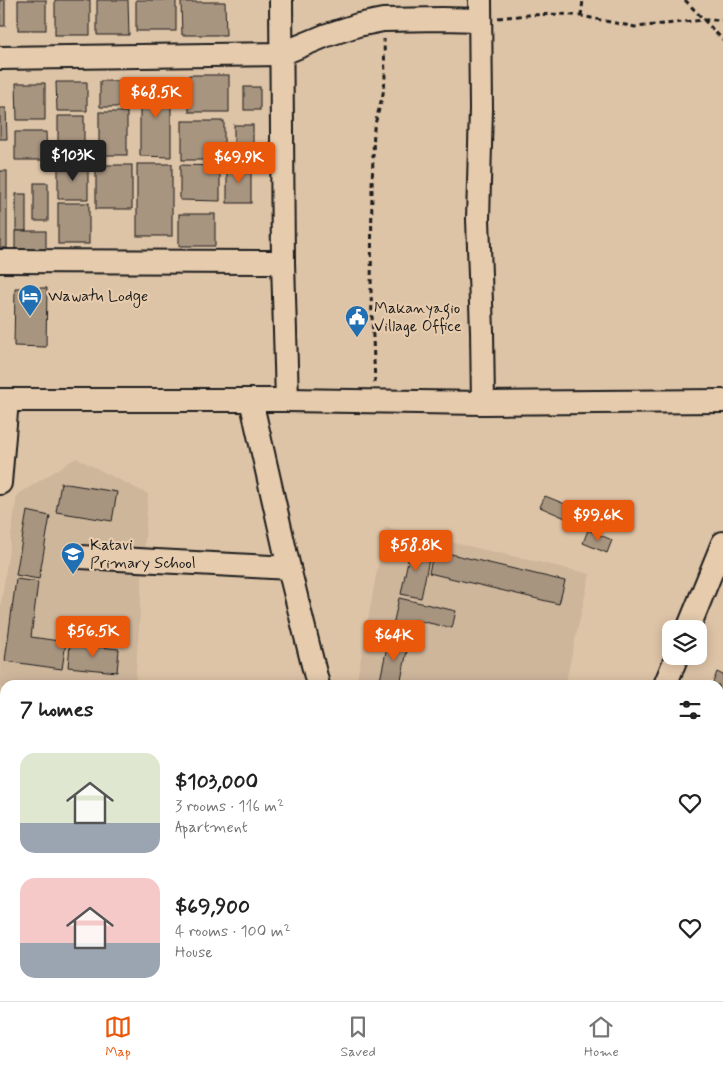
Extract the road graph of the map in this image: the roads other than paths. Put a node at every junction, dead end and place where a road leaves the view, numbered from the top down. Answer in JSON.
{"nodes":[{"id":1,"x":281,"y":0,"type":"edge"},
{"id":2,"x":480,"y":10,"type":"edge"},
{"id":3,"x":281,"y":54,"type":"junction"},
{"id":4,"x":0,"y":58,"type":"edge"},
{"id":5,"x":0,"y":261,"type":"edge"},
{"id":6,"x":283,"y":262,"type":"junction"},
{"id":7,"x":3,"y":400,"type":"edge"},
{"id":8,"x":251,"y":400,"type":"junction"},
{"id":9,"x":287,"y":400,"type":"junction"},
{"id":10,"x":723,"y":401,"type":"edge"},
{"id":11,"x":483,"y":403,"type":"junction"},
{"id":12,"x":0,"y":483,"type":"edge"},
{"id":13,"x":723,"y":543,"type":"edge"},
{"id":14,"x":80,"y":557,"type":"dead end"},
{"id":15,"x":289,"y":568,"type":"junction"},
{"id":16,"x":692,"y":620,"type":"edge"},
{"id":17,"x":673,"y":665,"type":"edge"},
{"id":18,"x":317,"y":680,"type":"edge"},
{"id":19,"x":667,"y":680,"type":"edge"}],
"edges":[{"from":1,"to":3,"type":"street"},
{"from":2,"to":3,"type":"street"},
{"from":2,"to":11,"type":"street"},
{"from":3,"to":4,"type":"street"},
{"from":3,"to":6,"type":"street"},
{"from":5,"to":6,"type":"street"},
{"from":6,"to":9,"type":"street"},
{"from":7,"to":8,"type":"street"},
{"from":7,"to":12,"type":"street"},
{"from":8,"to":9,"type":"street"},
{"from":8,"to":15,"type":"street"},
{"from":9,"to":11,"type":"street"},
{"from":10,"to":11,"type":"street"},
{"from":13,"to":16,"type":"street"},
{"from":14,"to":15,"type":"street"},
{"from":15,"to":18,"type":"street"},
{"from":17,"to":19,"type":"street"}]}
